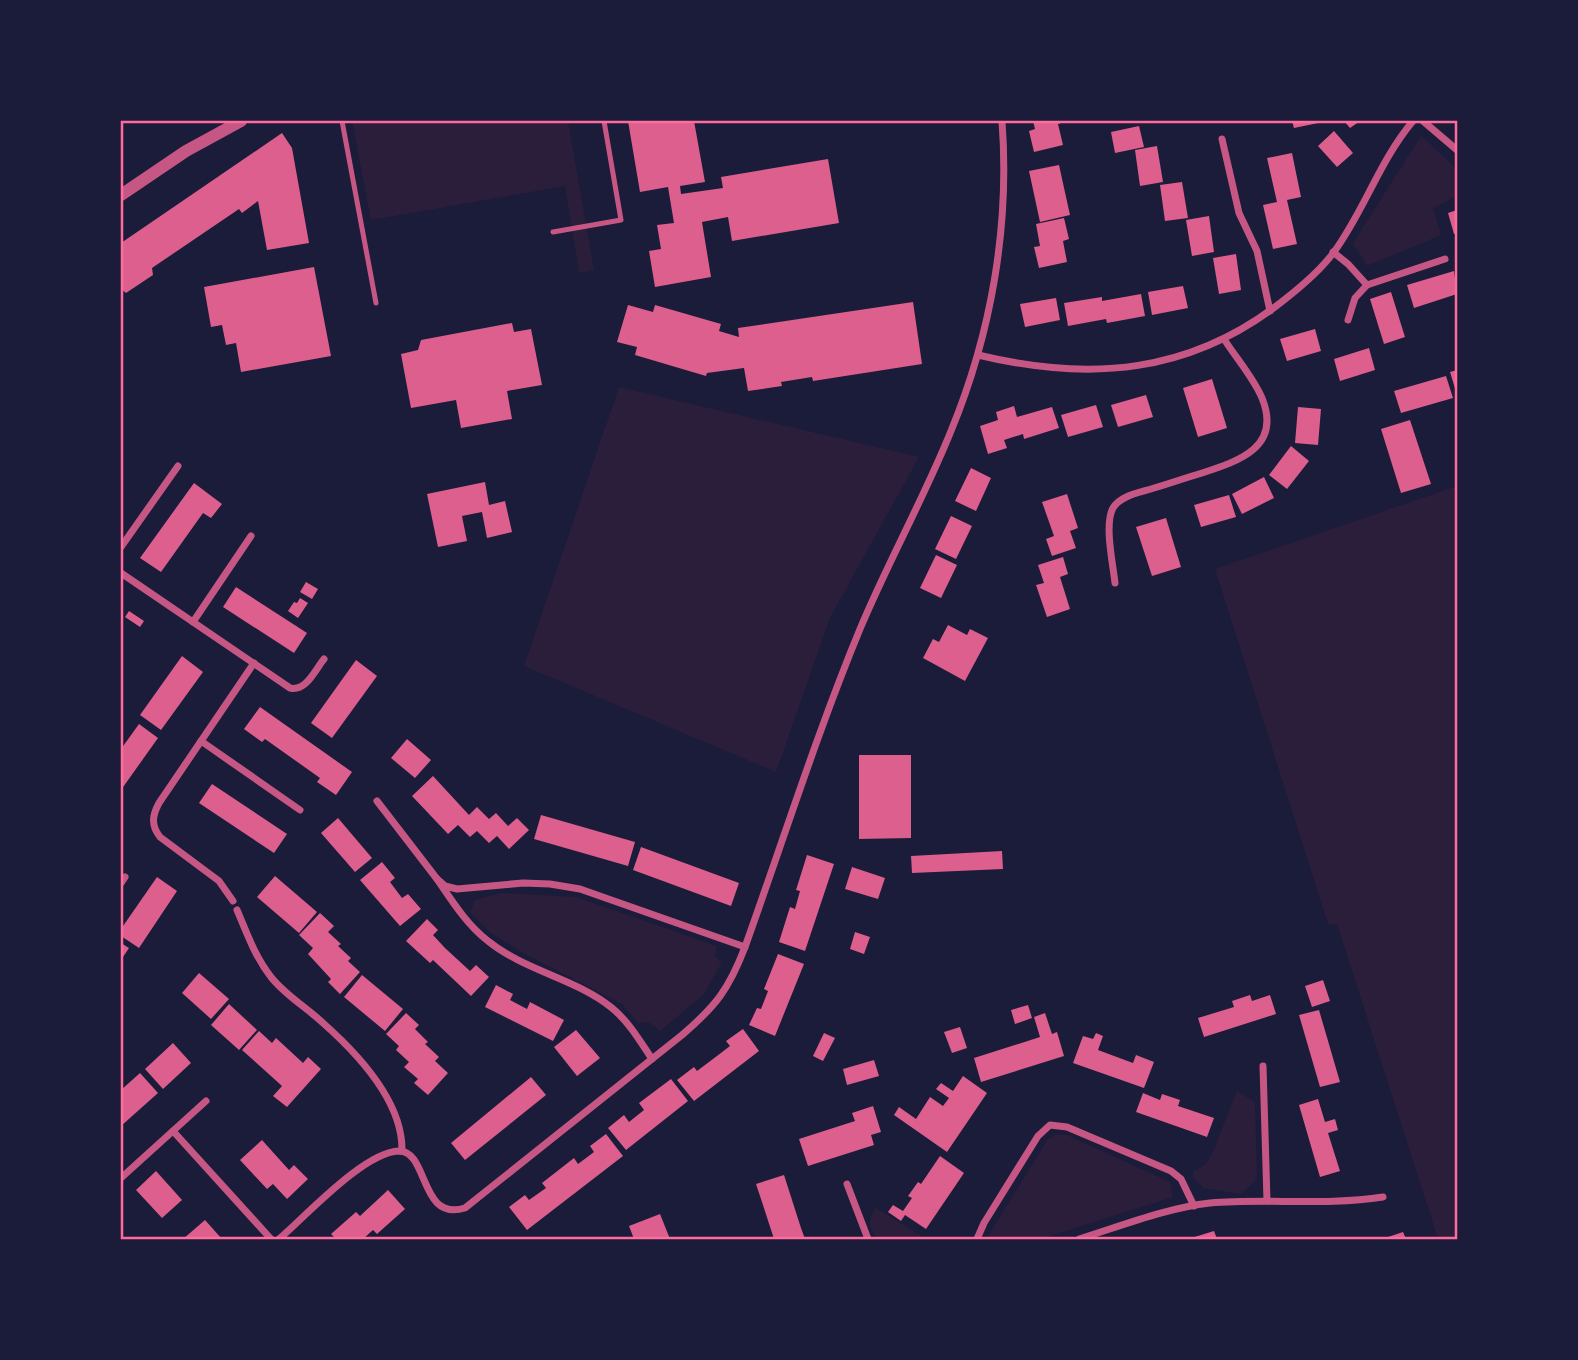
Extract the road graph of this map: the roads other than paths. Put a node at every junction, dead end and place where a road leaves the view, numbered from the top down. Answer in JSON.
{"nodes":[{"id":1,"x":241,"y":121,"type":"edge"},
{"id":2,"x":342,"y":121,"type":"edge"},
{"id":3,"x":604,"y":121,"type":"edge"},
{"id":4,"x":1002,"y":121,"type":"edge"},
{"id":5,"x":1413,"y":121,"type":"edge"},
{"id":6,"x":1423,"y":121,"type":"edge"},
{"id":7,"x":1222,"y":139,"type":"dead end"},
{"id":8,"x":1457,"y":150,"type":"edge"},
{"id":9,"x":121,"y":195,"type":"edge"},
{"id":10,"x":553,"y":232,"type":"dead end"},
{"id":11,"x":1334,"y":253,"type":"junction"},
{"id":12,"x":1445,"y":259,"type":"dead end"},
{"id":13,"x":1367,"y":285,"type":"junction"},
{"id":14,"x":376,"y":303,"type":"dead end"},
{"id":15,"x":1270,"y":311,"type":"junction"},
{"id":16,"x":1348,"y":320,"type":"dead end"},
{"id":17,"x":1224,"y":339,"type":"junction"},
{"id":18,"x":978,"y":355,"type":"junction"},
{"id":19,"x":178,"y":466,"type":"dead end"},
{"id":20,"x":251,"y":536,"type":"dead end"},
{"id":21,"x":121,"y":547,"type":"edge"},
{"id":22,"x":121,"y":573,"type":"edge"},
{"id":23,"x":1115,"y":583,"type":"dead end"},
{"id":24,"x":193,"y":622,"type":"junction"},
{"id":25,"x":324,"y":659,"type":"dead end"},
{"id":26,"x":254,"y":663,"type":"junction"},
{"id":27,"x":201,"y":741,"type":"junction"},
{"id":28,"x":377,"y":801,"type":"dead end"},
{"id":29,"x":300,"y":810,"type":"dead end"},
{"id":30,"x":437,"y":879,"type":"junction"},
{"id":31,"x":233,"y":901,"type":"dead end"},
{"id":32,"x":237,"y":910,"type":"dead end"},
{"id":33,"x":745,"y":947,"type":"junction"},
{"id":34,"x":652,"y":1059,"type":"junction"},
{"id":35,"x":1263,"y":1066,"type":"dead end"},
{"id":36,"x":206,"y":1101,"type":"dead end"},
{"id":37,"x":173,"y":1131,"type":"junction"},
{"id":38,"x":402,"y":1151,"type":"junction"},
{"id":39,"x":121,"y":1178,"type":"edge"},
{"id":40,"x":847,"y":1184,"type":"dead end"},
{"id":41,"x":1383,"y":1197,"type":"dead end"},
{"id":42,"x":1268,"y":1201,"type":"junction"},
{"id":43,"x":1194,"y":1206,"type":"junction"},
{"id":44,"x":1084,"y":1238,"type":"edge"},
{"id":45,"x":271,"y":1239,"type":"edge"},
{"id":46,"x":279,"y":1239,"type":"edge"},
{"id":47,"x":868,"y":1239,"type":"edge"},
{"id":48,"x":977,"y":1239,"type":"edge"}],
"edges":[{"from":1,"to":9,"type":"street"},
{"from":2,"to":14,"type":"lane"},
{"from":3,"to":10,"type":"lane"},
{"from":4,"to":18,"type":"street"},
{"from":5,"to":11,"type":"street"},
{"from":6,"to":8,"type":"street"},
{"from":7,"to":15,"type":"street"},
{"from":11,"to":13,"type":"street"},
{"from":11,"to":15,"type":"street"},
{"from":12,"to":13,"type":"street"},
{"from":13,"to":16,"type":"street"},
{"from":15,"to":17,"type":"street"},
{"from":17,"to":18,"type":"street"},
{"from":17,"to":23,"type":"street"},
{"from":18,"to":33,"type":"street"},
{"from":19,"to":21,"type":"street"},
{"from":20,"to":24,"type":"street"},
{"from":22,"to":24,"type":"street"},
{"from":24,"to":26,"type":"street"},
{"from":25,"to":26,"type":"street"},
{"from":26,"to":27,"type":"street"},
{"from":27,"to":29,"type":"street"},
{"from":27,"to":31,"type":"street"},
{"from":28,"to":30,"type":"street"},
{"from":30,"to":33,"type":"street"},
{"from":30,"to":34,"type":"street"},
{"from":32,"to":38,"type":"street"},
{"from":33,"to":34,"type":"street"},
{"from":34,"to":38,"type":"street"},
{"from":35,"to":42,"type":"street"},
{"from":36,"to":37,"type":"street"},
{"from":37,"to":39,"type":"street"},
{"from":37,"to":45,"type":"street"},
{"from":38,"to":46,"type":"street"},
{"from":40,"to":47,"type":"street"},
{"from":41,"to":42,"type":"street"},
{"from":42,"to":43,"type":"street"},
{"from":43,"to":44,"type":"street"},
{"from":43,"to":48,"type":"street"}]}
